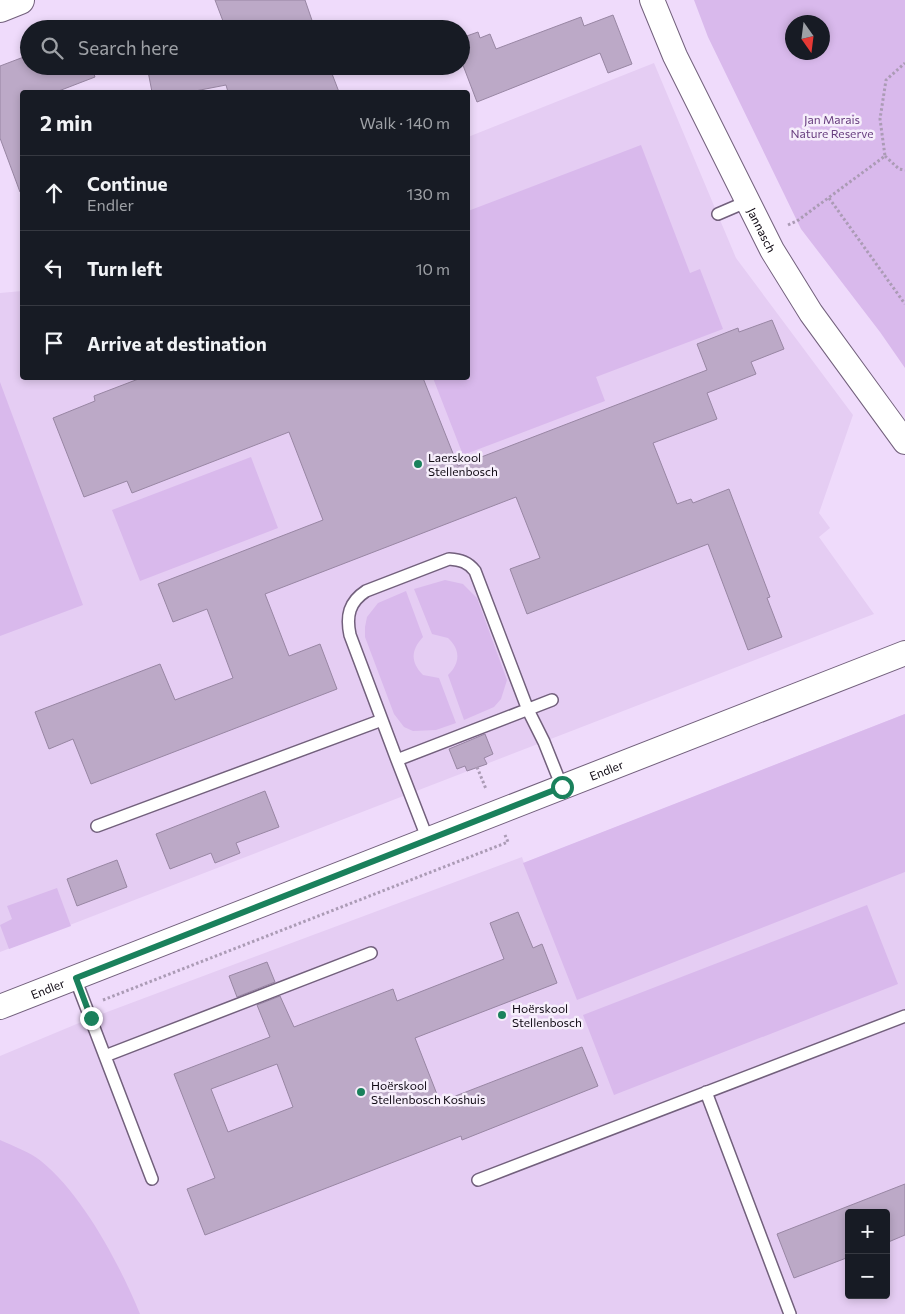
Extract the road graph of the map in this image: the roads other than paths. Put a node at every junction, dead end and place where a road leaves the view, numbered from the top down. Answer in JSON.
{"nodes":[{"id":1,"x":20,"y":0,"type":"edge"},
{"id":2,"x":652,"y":0,"type":"edge"},
{"id":3,"x":0,"y":8,"type":"edge"},
{"id":4,"x":746,"y":202,"type":"junction"},
{"id":5,"x":718,"y":214,"type":"dead end"},
{"id":6,"x":905,"y":442,"type":"edge"},
{"id":7,"x":905,"y":653,"type":"edge"},
{"id":8,"x":552,"y":700,"type":"dead end"},
{"id":9,"x":528,"y":710,"type":"junction"},
{"id":10,"x":382,"y":720,"type":"junction"},
{"id":11,"x":398,"y":760,"type":"junction"},
{"id":12,"x":562,"y":787,"type":"junction"},
{"id":13,"x":97,"y":826,"type":"dead end"},
{"id":14,"x":428,"y":840,"type":"junction"},
{"id":15,"x":371,"y":953,"type":"dead end"},
{"id":16,"x":76,"y":978,"type":"junction"},
{"id":17,"x":0,"y":1008,"type":"edge"},
{"id":18,"x":905,"y":1016,"type":"edge"},
{"id":19,"x":105,"y":1056,"type":"junction"},
{"id":20,"x":706,"y":1092,"type":"junction"},
{"id":21,"x":152,"y":1179,"type":"dead end"},
{"id":22,"x":478,"y":1180,"type":"dead end"},
{"id":23,"x":790,"y":1314,"type":"edge"}],
"edges":[{"from":1,"to":3,"type":"street"},
{"from":2,"to":4,"type":"street","name":"Jannasch"},
{"from":4,"to":5,"type":"lane"},
{"from":4,"to":6,"type":"street","name":"Jannasch"},
{"from":7,"to":12,"type":"street","name":"Endler"},
{"from":8,"to":9,"type":"lane"},
{"from":9,"to":10,"type":"lane"},
{"from":9,"to":11,"type":"lane"},
{"from":9,"to":12,"type":"lane"},
{"from":10,"to":11,"type":"lane"},
{"from":10,"to":13,"type":"lane"},
{"from":11,"to":14,"type":"lane"},
{"from":12,"to":14,"type":"street","name":"Endler"},
{"from":14,"to":16,"type":"street","name":"Endler"},
{"from":15,"to":19,"type":"lane"},
{"from":16,"to":17,"type":"street","name":"Endler"},
{"from":16,"to":19,"type":"lane"},
{"from":18,"to":20,"type":"lane"},
{"from":19,"to":21,"type":"lane"},
{"from":20,"to":22,"type":"lane"},
{"from":20,"to":23,"type":"lane"}]}
